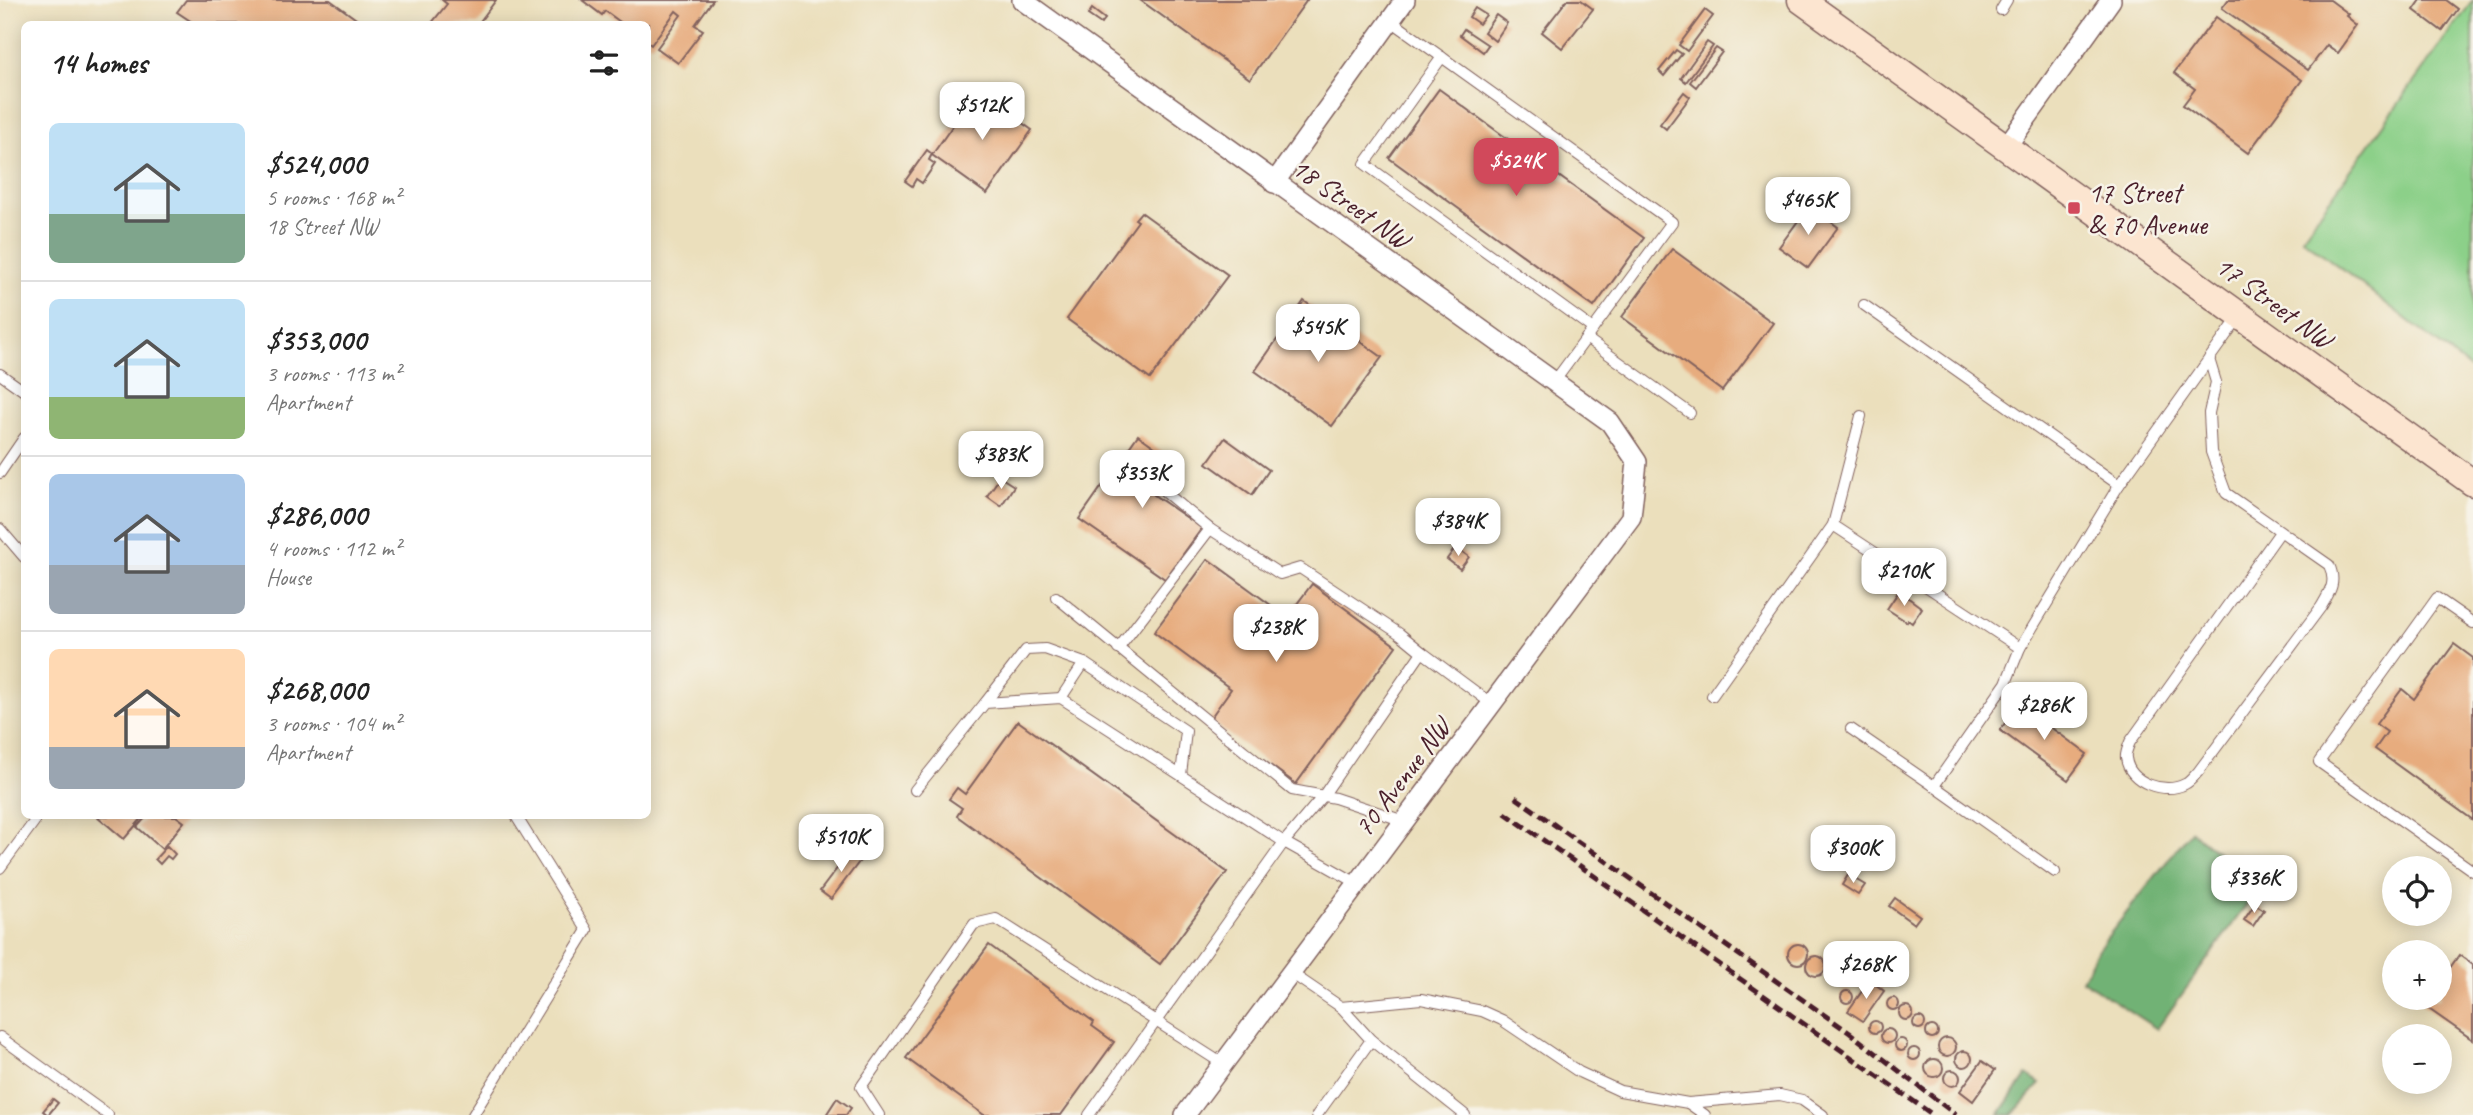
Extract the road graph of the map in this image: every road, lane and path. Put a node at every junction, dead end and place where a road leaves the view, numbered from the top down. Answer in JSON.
{"nodes":[{"id":1,"x":1022,"y":0,"type":"edge"},
{"id":2,"x":1405,"y":0,"type":"edge"},
{"id":3,"x":1801,"y":0,"type":"edge"},
{"id":4,"x":2007,"y":0,"type":"edge"},
{"id":5,"x":2110,"y":0,"type":"edge"},
{"id":6,"x":2001,"y":9,"type":"dead end"},
{"id":7,"x":1390,"y":20,"type":"junction"},
{"id":8,"x":1442,"y":57,"type":"junction"},
{"id":9,"x":2006,"y":147,"type":"junction"},
{"id":10,"x":1274,"y":183,"type":"junction"},
{"id":11,"x":1864,"y":304,"type":"dead end"},
{"id":12,"x":2240,"y":316,"type":"junction"},
{"id":13,"x":1589,"y":333,"type":"junction"},
{"id":14,"x":2209,"y":359,"type":"junction"},
{"id":15,"x":0,"y":374,"type":"edge"},
{"id":16,"x":1554,"y":382,"type":"junction"},
{"id":17,"x":21,"y":389,"type":"edge"},
{"id":18,"x":1690,"y":413,"type":"dead end"},
{"id":19,"x":1861,"y":416,"type":"dead end"},
{"id":20,"x":21,"y":442,"type":"edge"},
{"id":21,"x":1637,"y":462,"type":"joint"},
{"id":22,"x":0,"y":474,"type":"edge"},
{"id":23,"x":2473,"y":483,"type":"edge"},
{"id":24,"x":2119,"y":485,"type":"junction"},
{"id":25,"x":1165,"y":492,"type":"dead end"},
{"id":26,"x":1833,"y":525,"type":"junction"},
{"id":27,"x":0,"y":529,"type":"edge"},
{"id":28,"x":1210,"y":529,"type":"junction"},
{"id":29,"x":2280,"y":532,"type":"junction"},
{"id":30,"x":21,"y":554,"type":"edge"},
{"id":31,"x":1056,"y":597,"type":"dead end"},
{"id":32,"x":2473,"y":624,"type":"edge"},
{"id":33,"x":2020,"y":648,"type":"junction"},
{"id":34,"x":1118,"y":649,"type":"junction"},
{"id":35,"x":1422,"y":652,"type":"junction"},
{"id":36,"x":1084,"y":663,"type":"junction"},
{"id":37,"x":1712,"y":696,"type":"dead end"},
{"id":38,"x":1061,"y":698,"type":"junction"},
{"id":39,"x":985,"y":703,"type":"junction"},
{"id":40,"x":1492,"y":704,"type":"junction"},
{"id":41,"x":1851,"y":729,"type":"dead end"},
{"id":42,"x":1181,"y":775,"type":"junction"},
{"id":43,"x":1934,"y":786,"type":"junction"},
{"id":44,"x":915,"y":790,"type":"dead end"},
{"id":45,"x":1323,"y":796,"type":"junction"},
{"id":46,"x":518,"y":819,"type":"edge"},
{"id":47,"x":1405,"y":821,"type":"junction"},
{"id":48,"x":34,"y":822,"type":"dead end"},
{"id":49,"x":1284,"y":842,"type":"junction"},
{"id":50,"x":0,"y":868,"type":"edge"},
{"id":51,"x":2473,"y":871,"type":"edge"},
{"id":52,"x":2055,"y":872,"type":"dead end"},
{"id":53,"x":1357,"y":884,"type":"junction"},
{"id":54,"x":1291,"y":973,"type":"junction"},
{"id":55,"x":1341,"y":1007,"type":"junction"},
{"id":56,"x":1156,"y":1021,"type":"junction"},
{"id":57,"x":0,"y":1037,"type":"edge"},
{"id":58,"x":1371,"y":1040,"type":"junction"},
{"id":59,"x":1223,"y":1064,"type":"junction"},
{"id":60,"x":1688,"y":1103,"type":"junction"},
{"id":61,"x":108,"y":1115,"type":"edge"},
{"id":62,"x":473,"y":1115,"type":"edge"},
{"id":63,"x":879,"y":1115,"type":"edge"},
{"id":64,"x":1088,"y":1115,"type":"edge"},
{"id":65,"x":1185,"y":1115,"type":"edge"},
{"id":66,"x":1317,"y":1115,"type":"edge"},
{"id":67,"x":1465,"y":1115,"type":"edge"},
{"id":68,"x":1704,"y":1115,"type":"edge"},
{"id":69,"x":1823,"y":1115,"type":"edge"}],
"edges":[{"from":1,"to":10,"type":"street","name":"18 Street NW"},
{"from":2,"to":7,"type":"street"},
{"from":3,"to":9,"type":"main road","name":"17 Street NW"},
{"from":4,"to":6,"type":"lane"},
{"from":5,"to":9,"type":"street"},
{"from":7,"to":8,"type":"lane"},
{"from":7,"to":10,"type":"street"},
{"from":8,"to":13,"type":"lane"},
{"from":8,"to":13,"type":"lane"},
{"from":9,"to":12,"type":"main road","name":"17 Street NW"},
{"from":10,"to":16,"type":"street","name":"18 Street NW"},
{"from":11,"to":24,"type":"lane"},
{"from":12,"to":14,"type":"lane"},
{"from":12,"to":23,"type":"main road","name":"17 Street NW"},
{"from":13,"to":16,"type":"lane"},
{"from":13,"to":18,"type":"lane"},
{"from":14,"to":24,"type":"lane"},
{"from":14,"to":29,"type":"lane"},
{"from":15,"to":17,"type":"lane"},
{"from":16,"to":21,"type":"street","name":"18 Street NW"},
{"from":19,"to":26,"type":"lane"},
{"from":20,"to":22,"type":"lane"},
{"from":21,"to":40,"type":"street","name":"70 Avenue NW"},
{"from":24,"to":33,"type":"lane"},
{"from":25,"to":28,"type":"lane"},
{"from":26,"to":33,"type":"lane"},
{"from":26,"to":37,"type":"lane"},
{"from":27,"to":30,"type":"lane"},
{"from":28,"to":34,"type":"lane"},
{"from":28,"to":35,"type":"lane"},
{"from":29,"to":29,"type":"lane"},
{"from":31,"to":34,"type":"lane"},
{"from":32,"to":51,"type":"lane"},
{"from":33,"to":43,"type":"lane"},
{"from":34,"to":45,"type":"lane"},
{"from":35,"to":40,"type":"lane"},
{"from":35,"to":45,"type":"lane"},
{"from":36,"to":38,"type":"lane"},
{"from":36,"to":39,"type":"lane"},
{"from":36,"to":42,"type":"lane"},
{"from":38,"to":39,"type":"lane"},
{"from":38,"to":42,"type":"lane"},
{"from":39,"to":44,"type":"lane"},
{"from":40,"to":47,"type":"street","name":"70 Avenue NW"},
{"from":41,"to":43,"type":"lane"},
{"from":42,"to":49,"type":"lane"},
{"from":43,"to":52,"type":"lane"},
{"from":45,"to":47,"type":"lane"},
{"from":45,"to":49,"type":"lane"},
{"from":46,"to":62,"type":"lane"},
{"from":47,"to":53,"type":"street","name":"70 Avenue NW"},
{"from":48,"to":50,"type":"lane"},
{"from":49,"to":53,"type":"lane"},
{"from":49,"to":56,"type":"lane"},
{"from":53,"to":54,"type":"street","name":"70 Avenue NW"},
{"from":54,"to":55,"type":"lane"},
{"from":54,"to":59,"type":"street","name":"70 Avenue NW"},
{"from":55,"to":58,"type":"lane"},
{"from":55,"to":60,"type":"lane"},
{"from":56,"to":59,"type":"lane"},
{"from":56,"to":63,"type":"lane"},
{"from":56,"to":64,"type":"lane"},
{"from":57,"to":61,"type":"lane"},
{"from":58,"to":66,"type":"lane"},
{"from":58,"to":67,"type":"lane"},
{"from":59,"to":65,"type":"street","name":"70 Avenue NW"},
{"from":60,"to":68,"type":"lane"},
{"from":60,"to":69,"type":"lane"}]}
